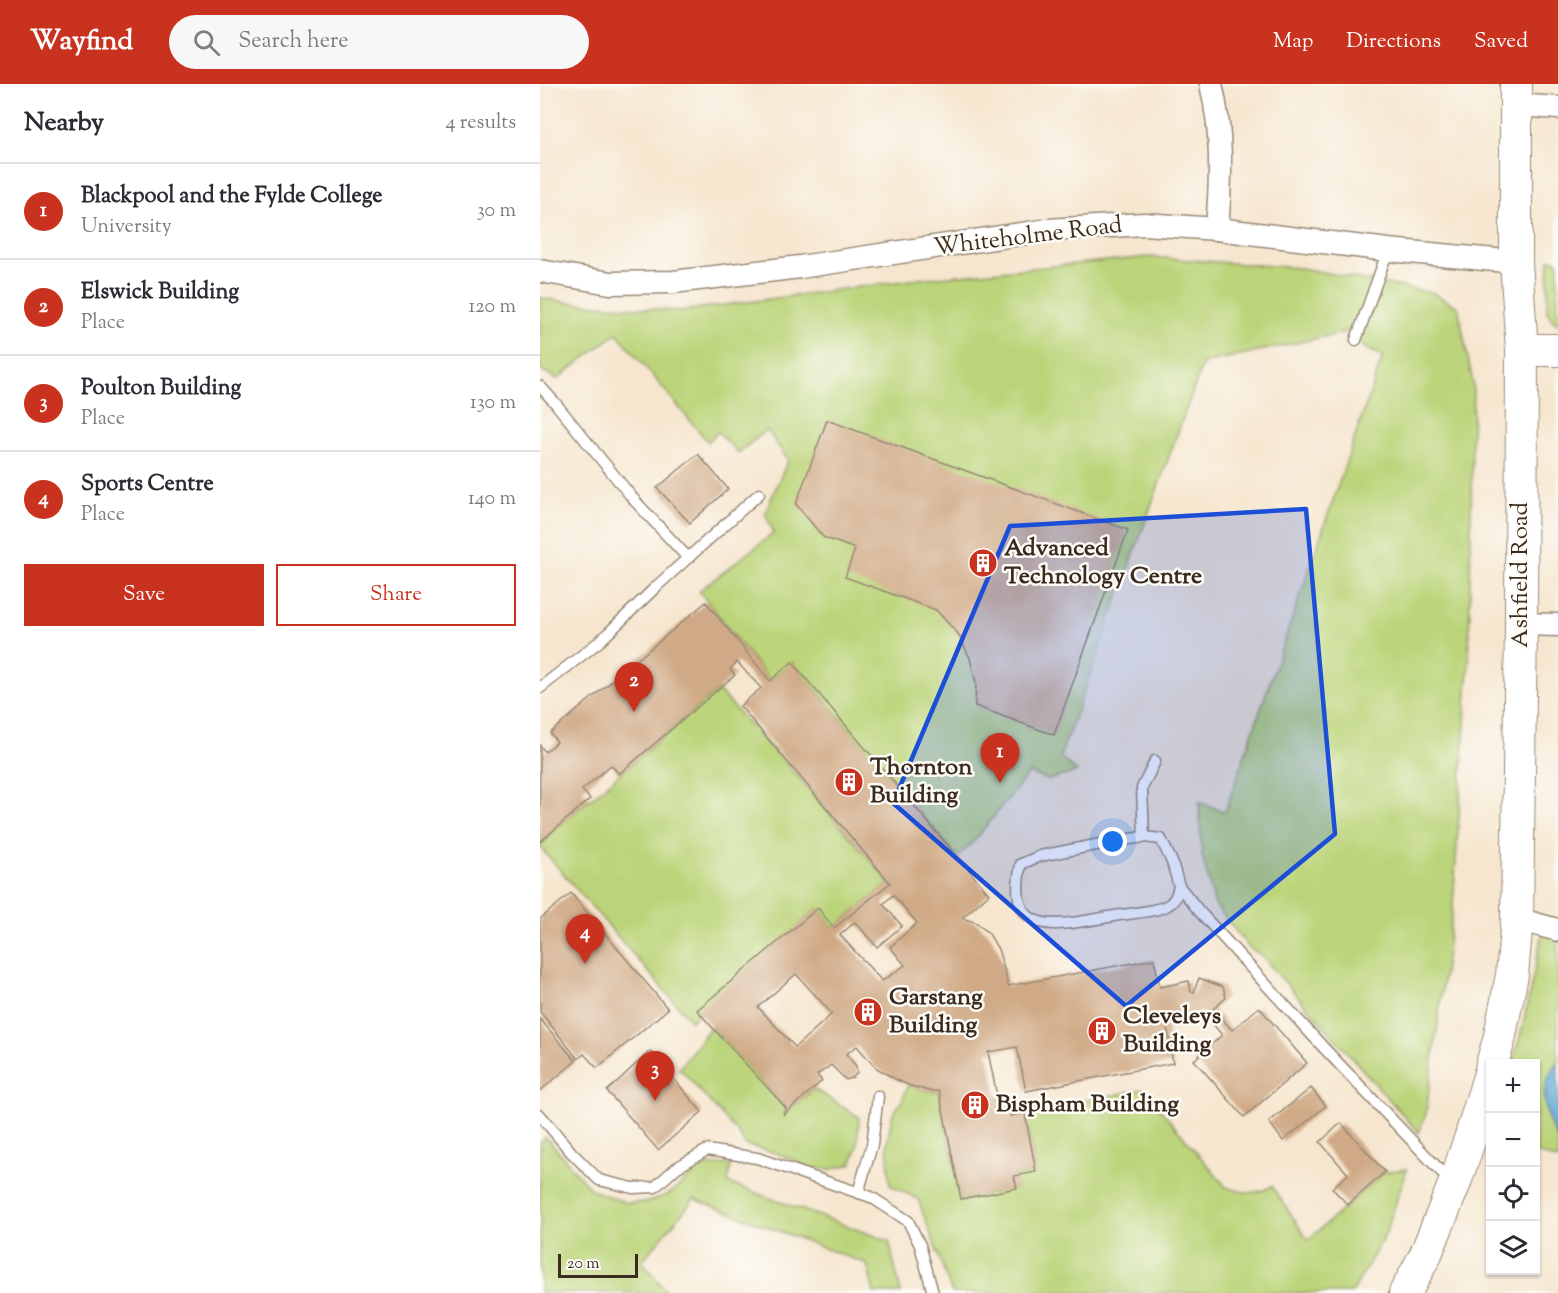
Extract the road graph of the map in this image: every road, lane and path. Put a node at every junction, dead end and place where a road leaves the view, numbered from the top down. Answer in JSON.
{"nodes":[{"id":1,"x":1211,"y":84,"type":"edge"},
{"id":2,"x":1516,"y":95,"type":"edge"},
{"id":3,"x":1558,"y":108,"type":"edge"},
{"id":4,"x":1217,"y":229,"type":"junction"},
{"id":5,"x":1388,"y":250,"type":"junction"},
{"id":6,"x":1516,"y":262,"type":"junction"},
{"id":7,"x":540,"y":271,"type":"edge"},
{"id":8,"x":1356,"y":340,"type":"dead end"},
{"id":9,"x":1522,"y":350,"type":"junction"},
{"id":10,"x":1558,"y":350,"type":"edge"},
{"id":11,"x":540,"y":386,"type":"edge"},
{"id":12,"x":759,"y":494,"type":"dead end"},
{"id":13,"x":688,"y":558,"type":"junction"},
{"id":14,"x":1521,"y":624,"type":"junction"},
{"id":15,"x":1558,"y":625,"type":"edge"},
{"id":16,"x":540,"y":688,"type":"edge"},
{"id":17,"x":1155,"y":761,"type":"dead end"},
{"id":18,"x":1144,"y":837,"type":"junction"},
{"id":19,"x":1179,"y":886,"type":"junction"},
{"id":20,"x":1517,"y":919,"type":"junction"},
{"id":21,"x":1558,"y":930,"type":"edge"},
{"id":22,"x":1493,"y":1059,"type":"edge"},
{"id":23,"x":1486,"y":1086,"type":"edge"},
{"id":24,"x":879,"y":1096,"type":"dead end"},
{"id":25,"x":540,"y":1115,"type":"edge"},
{"id":26,"x":1454,"y":1185,"type":"junction"},
{"id":27,"x":858,"y":1192,"type":"junction"},
{"id":28,"x":933,"y":1293,"type":"edge"},
{"id":29,"x":1404,"y":1293,"type":"edge"}],
"edges":[{"from":1,"to":4,"type":"street"},
{"from":2,"to":3,"type":"street"},
{"from":2,"to":6,"type":"street","name":"Ashfield Road"},
{"from":4,"to":5,"type":"street","name":"Whiteholme Road"},
{"from":4,"to":7,"type":"street","name":"Whiteholme Road"},
{"from":5,"to":6,"type":"street","name":"Whiteholme Road"},
{"from":5,"to":8,"type":"lane"},
{"from":6,"to":9,"type":"street","name":"Ashfield Road"},
{"from":9,"to":10,"type":"street"},
{"from":9,"to":14,"type":"street","name":"Ashfield Road"},
{"from":11,"to":13,"type":"lane"},
{"from":12,"to":13,"type":"lane"},
{"from":13,"to":16,"type":"lane"},
{"from":14,"to":15,"type":"street"},
{"from":14,"to":20,"type":"street","name":"Ashfield Road"},
{"from":17,"to":18,"type":"lane"},
{"from":18,"to":19,"type":"lane"},
{"from":18,"to":19,"type":"lane"},
{"from":19,"to":26,"type":"lane"},
{"from":20,"to":21,"type":"street"},
{"from":20,"to":22,"type":"street","name":"Ashfield Road"},
{"from":23,"to":26,"type":"street"},
{"from":24,"to":27,"type":"lane"},
{"from":25,"to":27,"type":"lane"},
{"from":26,"to":29,"type":"street"},
{"from":27,"to":28,"type":"lane"}]}
